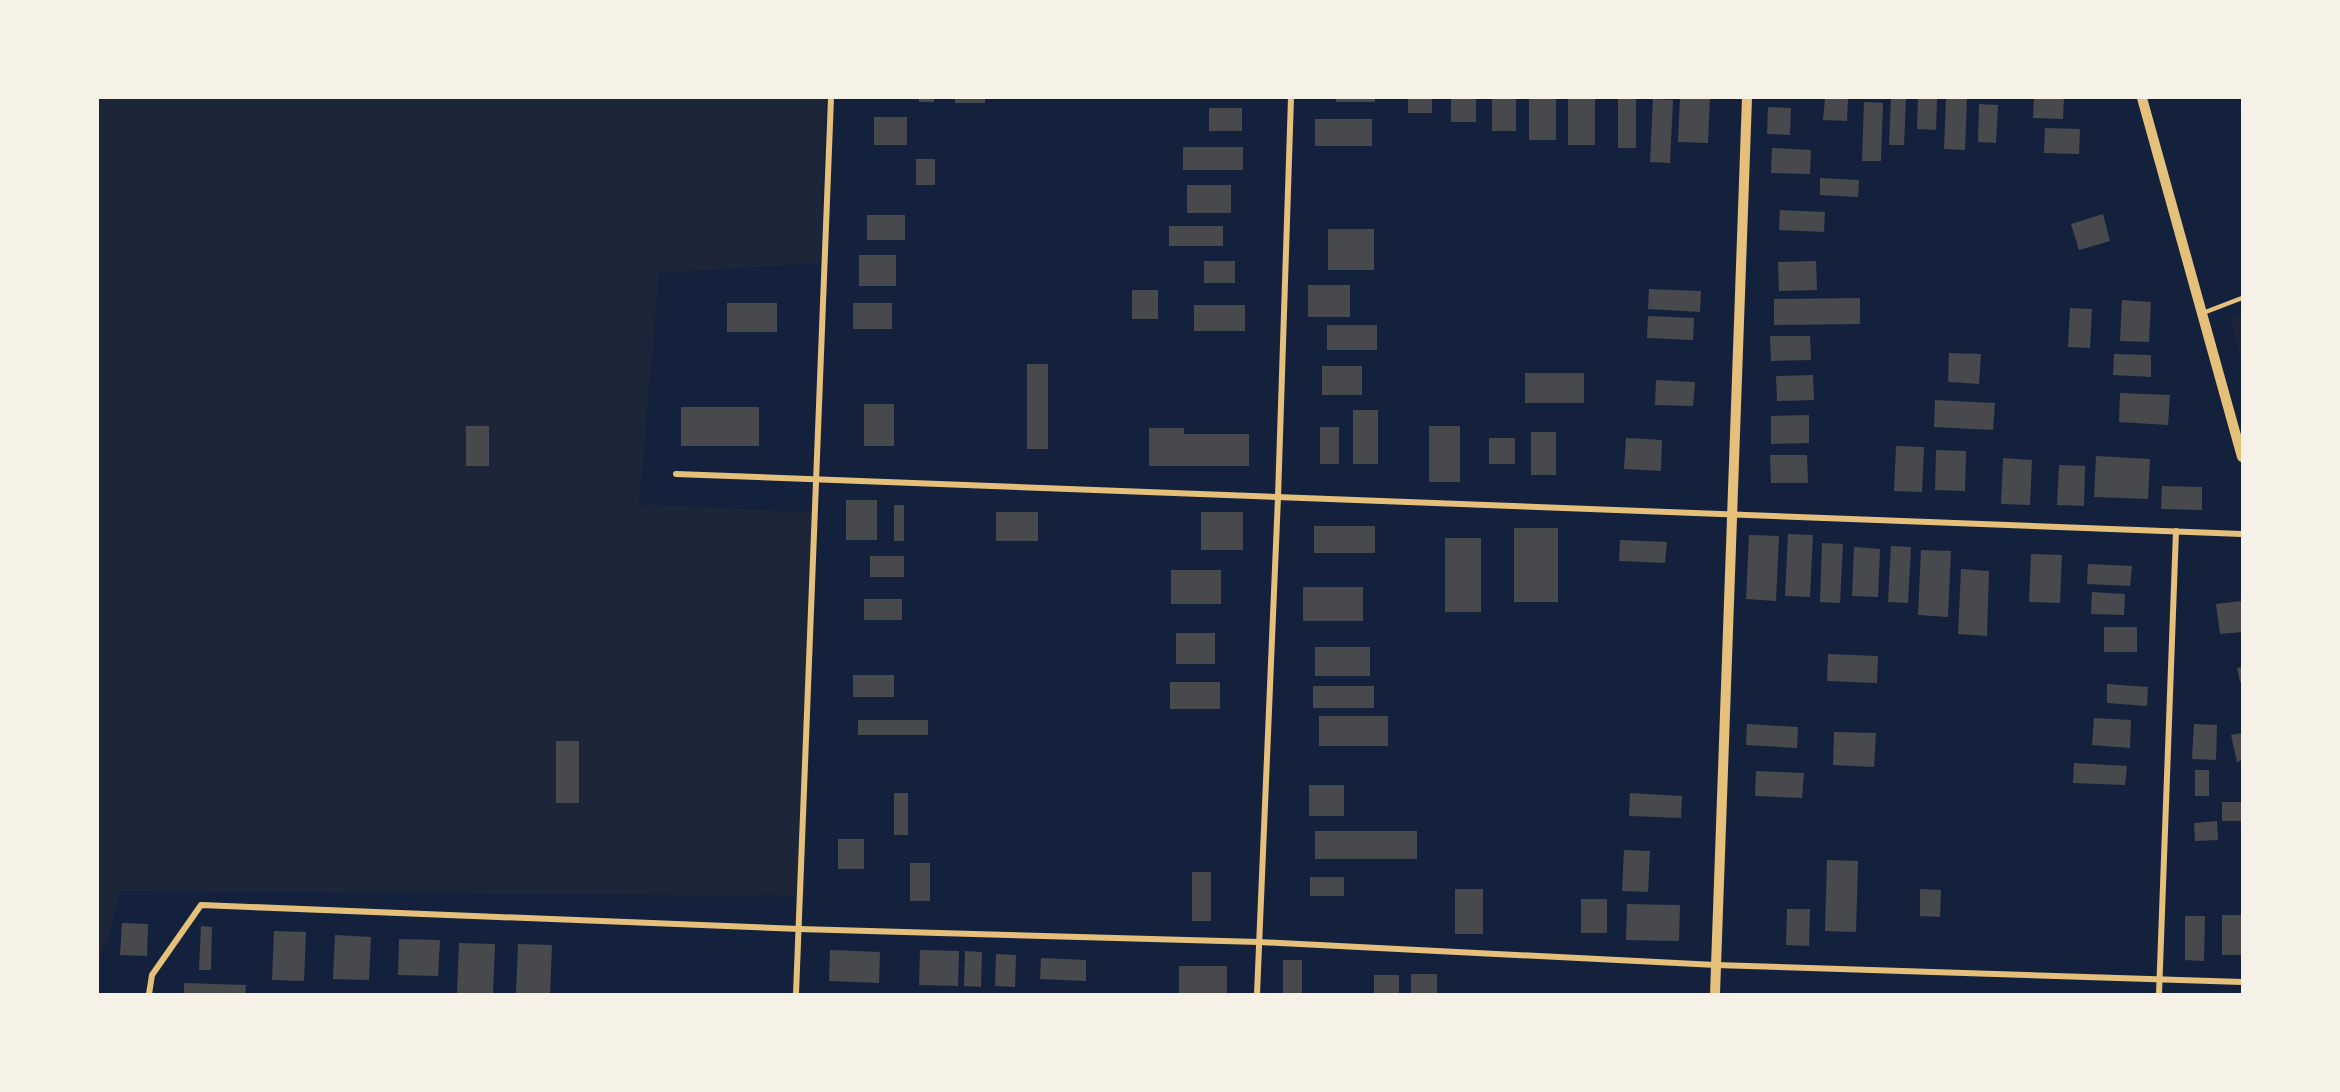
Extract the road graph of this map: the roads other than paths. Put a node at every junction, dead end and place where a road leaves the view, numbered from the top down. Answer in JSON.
{"nodes":[{"id":1,"x":831,"y":98,"type":"edge"},
{"id":2,"x":1291,"y":98,"type":"edge"},
{"id":3,"x":1747,"y":98,"type":"edge"},
{"id":4,"x":2142,"y":98,"type":"edge"},
{"id":5,"x":2242,"y":298,"type":"edge"},
{"id":6,"x":2203,"y":313,"type":"junction"},
{"id":7,"x":2242,"y":457,"type":"edge"},
{"id":8,"x":676,"y":474,"type":"dead end"},
{"id":9,"x":817,"y":480,"type":"junction"},
{"id":10,"x":1278,"y":497,"type":"junction"},
{"id":11,"x":1732,"y":515,"type":"junction"},
{"id":12,"x":2176,"y":531,"type":"junction"},
{"id":13,"x":2242,"y":534,"type":"edge"},
{"id":14,"x":799,"y":929,"type":"junction"},
{"id":15,"x":1259,"y":942,"type":"junction"},
{"id":16,"x":1716,"y":965,"type":"junction"},
{"id":17,"x":2159,"y":980,"type":"junction"},
{"id":18,"x":2242,"y":982,"type":"edge"},
{"id":19,"x":149,"y":994,"type":"edge"},
{"id":20,"x":796,"y":994,"type":"edge"},
{"id":21,"x":1257,"y":994,"type":"edge"},
{"id":22,"x":1715,"y":994,"type":"edge"},
{"id":23,"x":2159,"y":994,"type":"edge"}],
"edges":[{"from":1,"to":9,"type":"street"},
{"from":2,"to":10,"type":"street"},
{"from":3,"to":11,"type":"street"},
{"from":4,"to":6,"type":"street"},
{"from":5,"to":6,"type":"lane"},
{"from":6,"to":7,"type":"street"},
{"from":8,"to":9,"type":"street"},
{"from":9,"to":10,"type":"street"},
{"from":9,"to":14,"type":"street"},
{"from":10,"to":11,"type":"street"},
{"from":10,"to":15,"type":"street"},
{"from":11,"to":12,"type":"street"},
{"from":11,"to":16,"type":"street"},
{"from":12,"to":13,"type":"street"},
{"from":12,"to":17,"type":"street"},
{"from":14,"to":15,"type":"street"},
{"from":14,"to":19,"type":"street"},
{"from":14,"to":20,"type":"street"},
{"from":15,"to":16,"type":"street"},
{"from":15,"to":21,"type":"street"},
{"from":16,"to":17,"type":"street"},
{"from":16,"to":22,"type":"street"},
{"from":17,"to":18,"type":"street"},
{"from":17,"to":23,"type":"street"}]}
